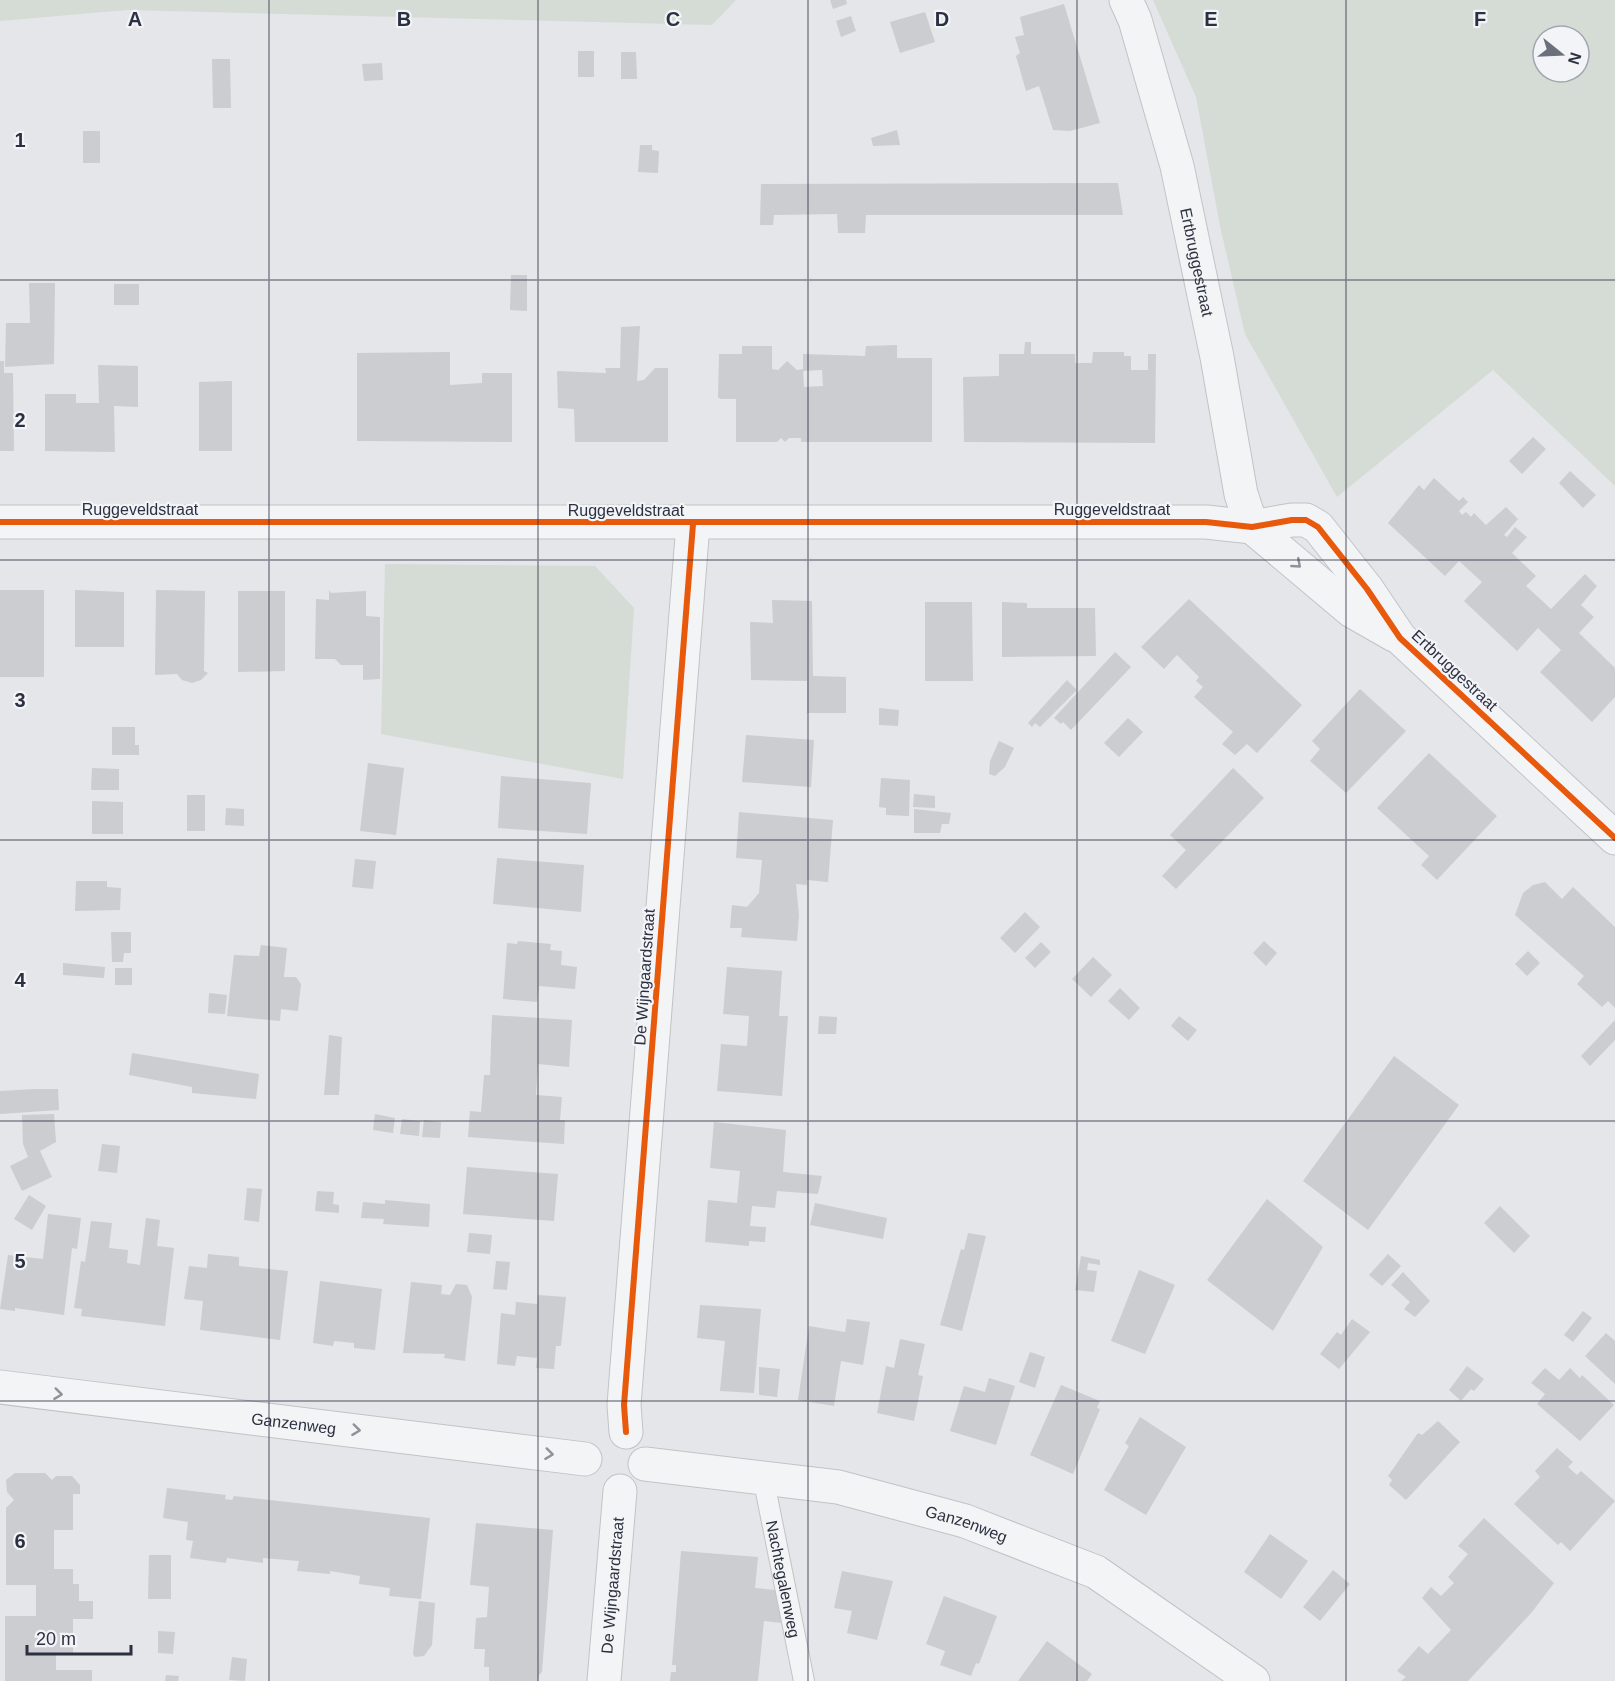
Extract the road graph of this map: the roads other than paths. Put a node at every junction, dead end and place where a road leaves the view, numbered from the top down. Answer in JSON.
{"nodes":[{"id":1,"x":1126,"y":0,"type":"edge"},
{"id":2,"x":0,"y":522,"type":"edge"},
{"id":3,"x":693,"y":524,"type":"junction"},
{"id":4,"x":1263,"y":526,"type":"junction"},
{"id":5,"x":1615,"y":838,"type":"edge"},
{"id":6,"x":0,"y":1388,"type":"edge"},
{"id":7,"x":626,"y":1432,"type":"junction"},
{"id":8,"x":585,"y":1459,"type":"junction"},
{"id":9,"x":645,"y":1464,"type":"junction"},
{"id":10,"x":763,"y":1477,"type":"junction"},
{"id":11,"x":620,"y":1491,"type":"junction"},
{"id":12,"x":604,"y":1681,"type":"edge"},
{"id":13,"x":804,"y":1681,"type":"edge"},
{"id":14,"x":1253,"y":1681,"type":"edge"}],
"edges":[{"from":1,"to":4,"type":"street","name":"Ertbruggestraat"},
{"from":2,"to":3,"type":"street","name":"Ruggeveldstraat"},
{"from":3,"to":4,"type":"street","name":"Ruggeveldstraat"},
{"from":3,"to":7,"type":"street","name":"De Wijngaardstraat"},
{"from":4,"to":5,"type":"street","name":"Ertbruggestraat"},
{"from":6,"to":8,"type":"street","name":"Ganzenweg","one_way":true},
{"from":7,"to":8,"type":"street"},
{"from":7,"to":9,"type":"street"},
{"from":8,"to":11,"type":"street"},
{"from":9,"to":10,"type":"street","name":"Ganzenweg"},
{"from":9,"to":11,"type":"street"},
{"from":10,"to":13,"type":"lane","name":"Nachtegalenweg"},
{"from":10,"to":14,"type":"street","name":"Ganzenweg"},
{"from":11,"to":12,"type":"street","name":"De Wijngaardstraat"}]}
